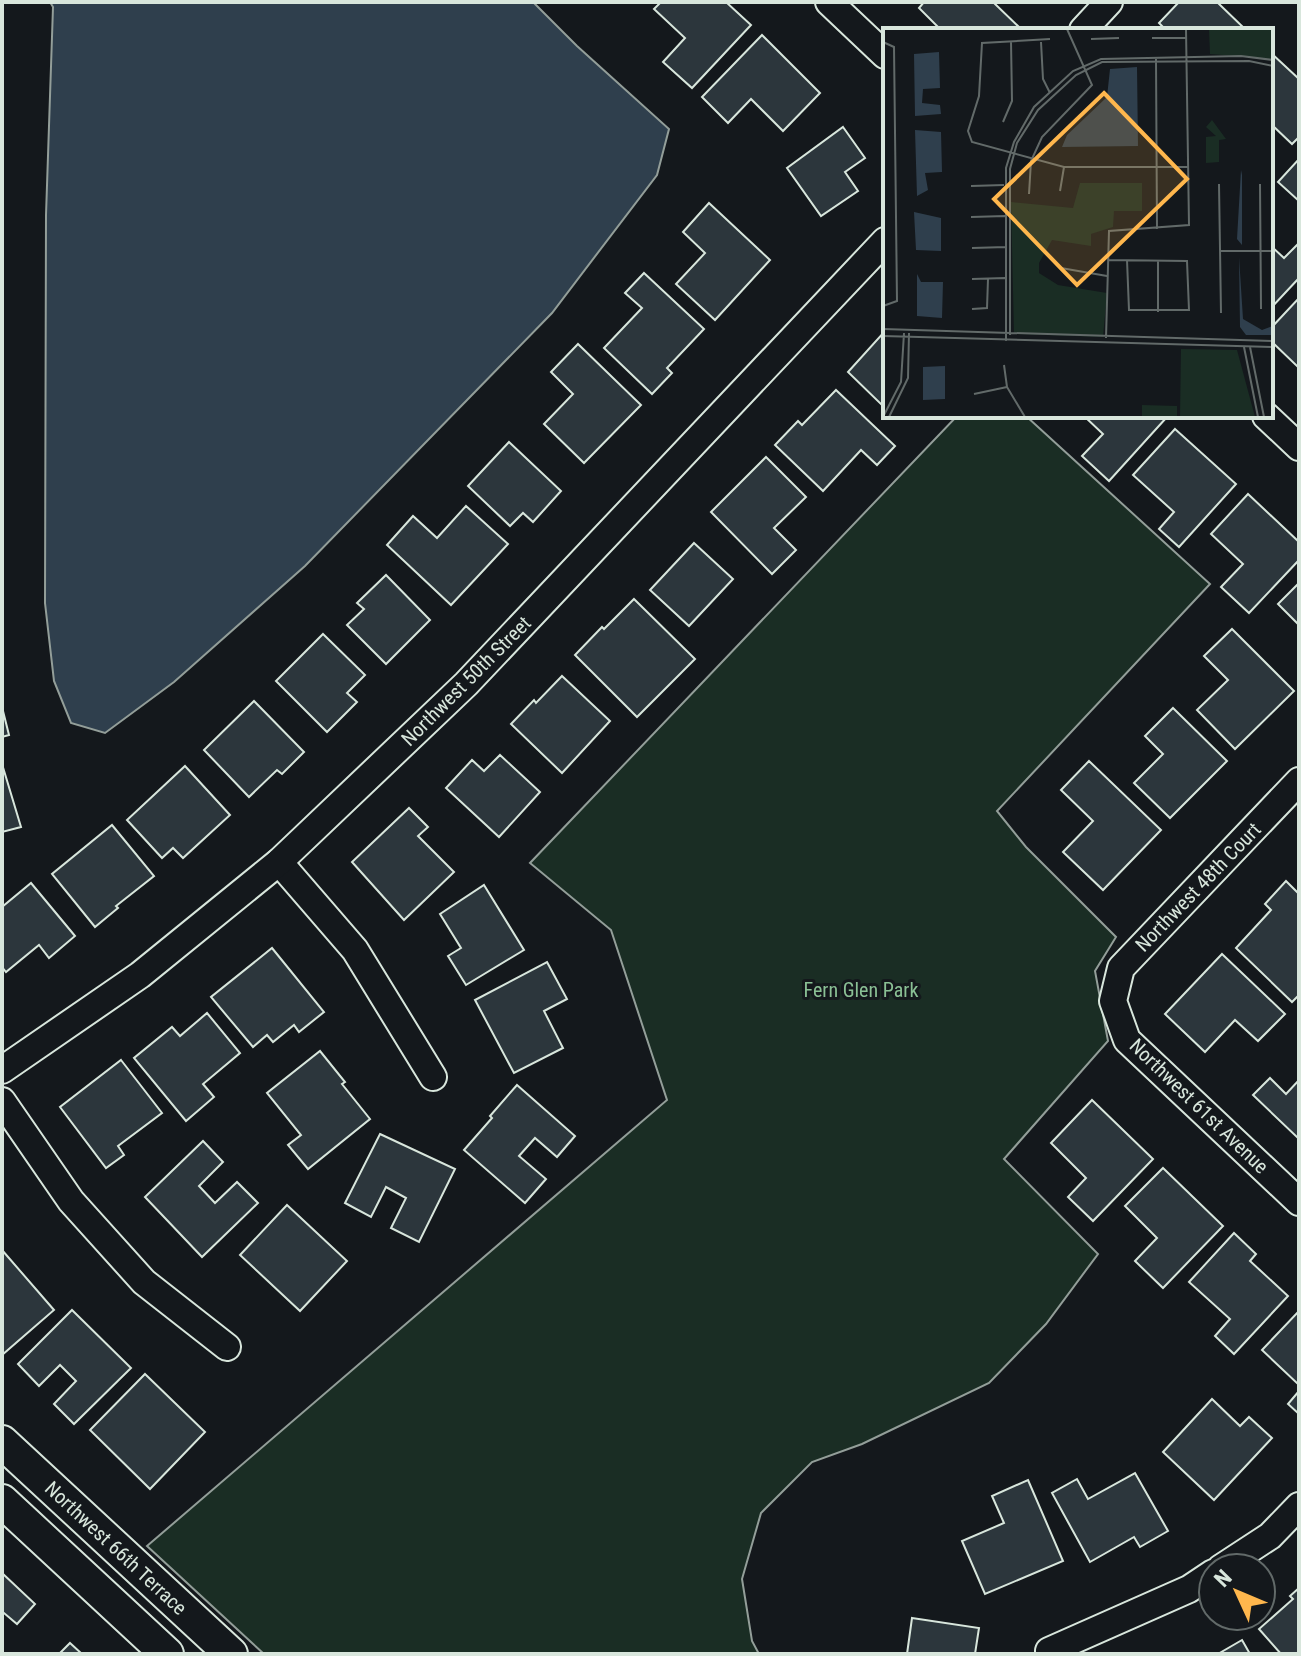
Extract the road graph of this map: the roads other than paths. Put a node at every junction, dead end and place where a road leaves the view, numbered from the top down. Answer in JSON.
{"nodes":[{"id":1,"x":829,"y":2,"type":"edge"},
{"id":2,"x":1109,"y":2,"type":"edge"},
{"id":3,"x":1085,"y":28,"type":"edge"},
{"id":4,"x":883,"y":53,"type":"edge"},
{"id":5,"x":883,"y":243,"type":"edge"},
{"id":6,"x":1268,"y":418,"type":"edge"},
{"id":7,"x":1299,"y":447,"type":"edge"},
{"id":8,"x":1299,"y":781,"type":"edge"},
{"id":9,"x":279,"y":862,"type":"junction"},
{"id":10,"x":1113,"y":1001,"type":"joint"},
{"id":11,"x":2,"y":1070,"type":"edge"},
{"id":12,"x":433,"y":1077,"type":"dead end"},
{"id":13,"x":2,"y":1101,"type":"edge"},
{"id":14,"x":1299,"y":1202,"type":"edge"},
{"id":15,"x":227,"y":1347,"type":"dead end"},
{"id":16,"x":2,"y":1442,"type":"edge"},
{"id":17,"x":2,"y":1501,"type":"edge"},
{"id":18,"x":1299,"y":1506,"type":"edge"},
{"id":19,"x":1246,"y":1552,"type":"edge"},
{"id":20,"x":1197,"y":1584,"type":"edge"},
{"id":21,"x":1049,"y":1651,"type":"dead end"},
{"id":22,"x":167,"y":1654,"type":"edge"},
{"id":23,"x":231,"y":1654,"type":"edge"}],
"edges":[{"from":1,"to":4,"type":"street"},
{"from":2,"to":3,"type":"street"},
{"from":5,"to":9,"type":"street","name":"Northwest 50th Street"},
{"from":6,"to":7,"type":"street"},
{"from":8,"to":10,"type":"street","name":"Northwest 48th Court"},
{"from":9,"to":11,"type":"street","name":"Northwest 50th Street"},
{"from":9,"to":12,"type":"street"},
{"from":10,"to":14,"type":"street","name":"Northwest 61st Avenue"},
{"from":13,"to":15,"type":"street"},
{"from":16,"to":23,"type":"street","name":"Northwest 66th Terrace"},
{"from":17,"to":22,"type":"street"},
{"from":18,"to":19,"type":"street"},
{"from":20,"to":21,"type":"street"}]}
